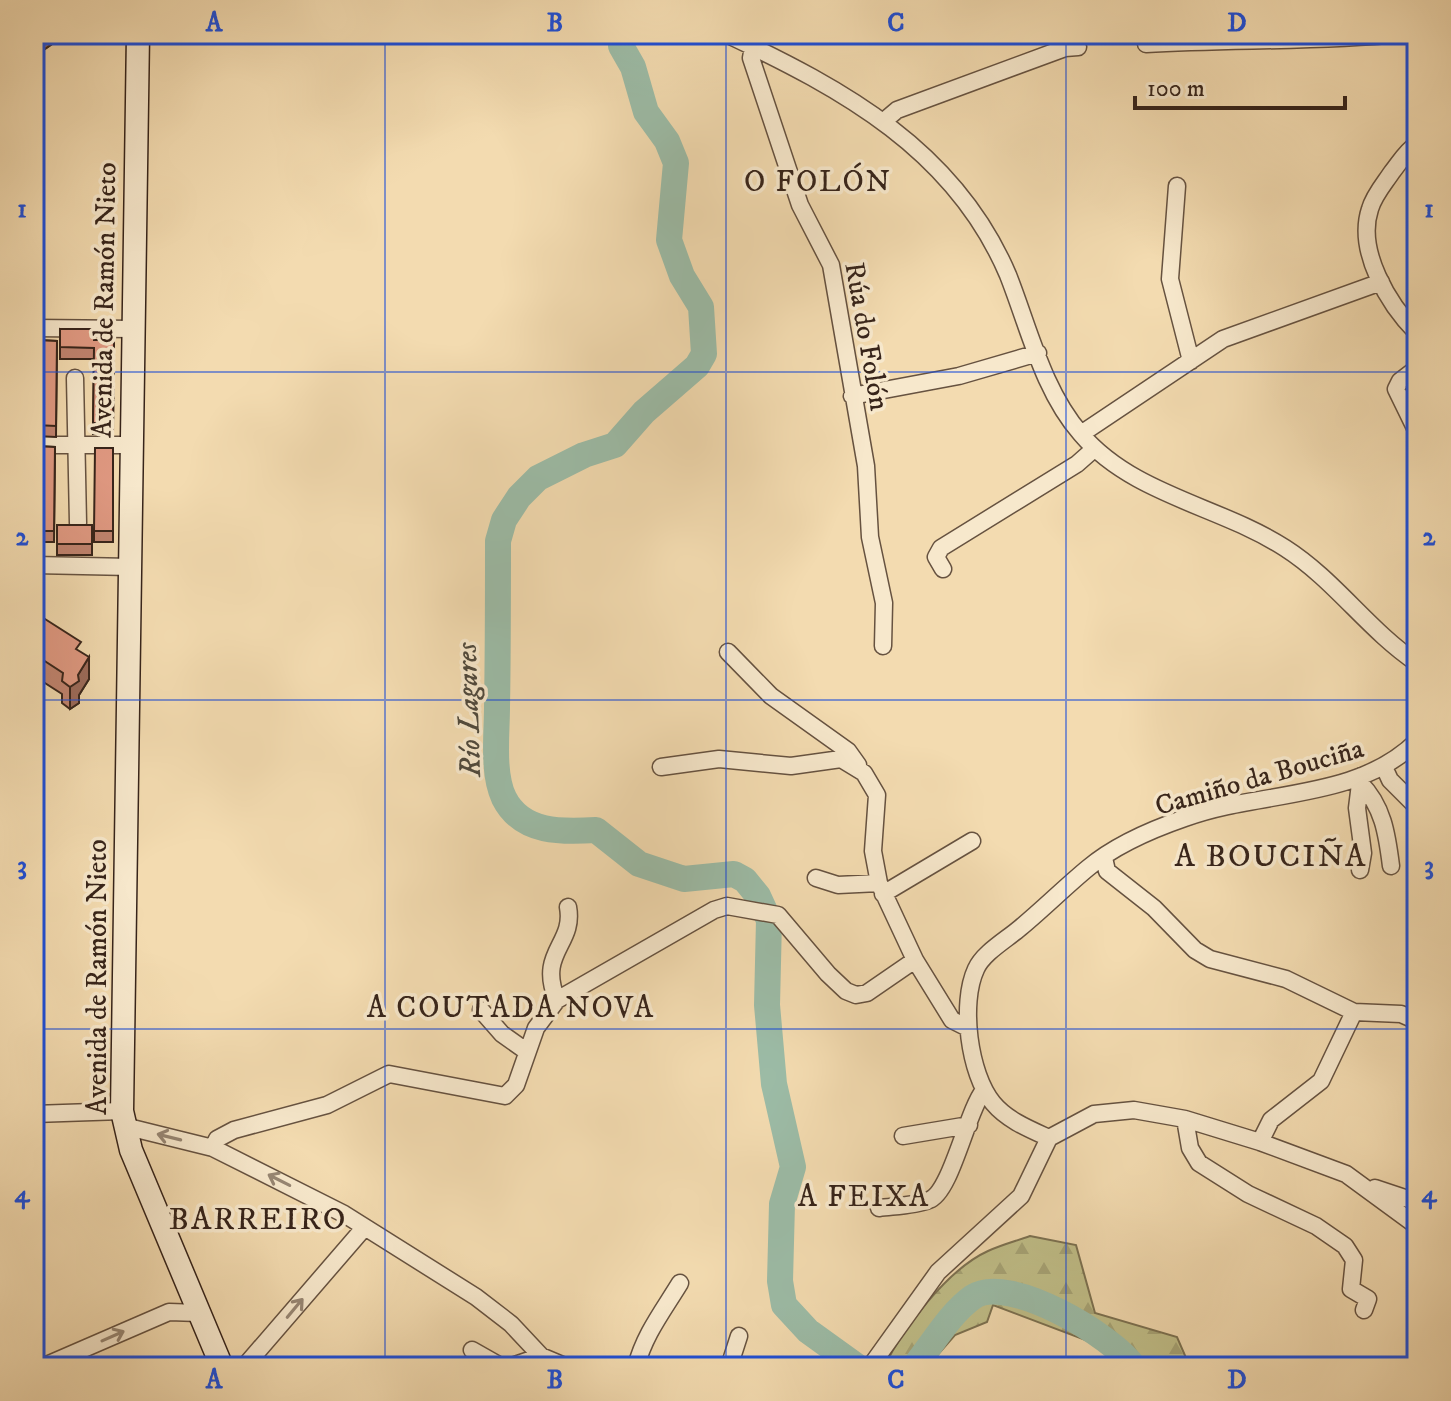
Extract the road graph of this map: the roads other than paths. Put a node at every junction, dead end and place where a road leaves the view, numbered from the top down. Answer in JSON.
{"nodes":[{"id":1,"x":138,"y":34,"type":"edge"},
{"id":2,"x":727,"y":34,"type":"edge"},
{"id":3,"x":1399,"y":34,"type":"edge"},
{"id":4,"x":1146,"y":44,"type":"dead end"},
{"id":5,"x":753,"y":47,"type":"junction"},
{"id":6,"x":1078,"y":47,"type":"dead end"},
{"id":7,"x":884,"y":121,"type":"junction"},
{"id":8,"x":1417,"y":144,"type":"edge"},
{"id":9,"x":1177,"y":186,"type":"dead end"},
{"id":10,"x":1381,"y":282,"type":"junction"},
{"id":11,"x":34,"y":328,"type":"edge"},
{"id":12,"x":133,"y":329,"type":"junction"},
{"id":13,"x":1417,"y":333,"type":"edge"},
{"id":14,"x":1038,"y":353,"type":"junction"},
{"id":15,"x":1191,"y":361,"type":"junction"},
{"id":16,"x":1417,"y":368,"type":"edge"},
{"id":17,"x":75,"y":378,"type":"dead end"},
{"id":18,"x":852,"y":396,"type":"junction"},
{"id":19,"x":1417,"y":432,"type":"edge"},
{"id":20,"x":1081,"y":434,"type":"junction"},
{"id":21,"x":34,"y":445,"type":"edge"},
{"id":22,"x":74,"y":445,"type":"junction"},
{"id":23,"x":131,"y":445,"type":"junction"},
{"id":24,"x":1094,"y":449,"type":"junction"},
{"id":25,"x":78,"y":523,"type":"edge"},
{"id":26,"x":34,"y":565,"type":"edge"},
{"id":27,"x":131,"y":567,"type":"junction"},
{"id":28,"x":943,"y":569,"type":"dead end"},
{"id":29,"x":883,"y":646,"type":"dead end"},
{"id":30,"x":728,"y":652,"type":"dead end"},
{"id":31,"x":1417,"y":663,"type":"edge"},
{"id":32,"x":1417,"y":741,"type":"edge"},
{"id":33,"x":661,"y":767,"type":"dead end"},
{"id":34,"x":1384,"y":767,"type":"junction"},
{"id":35,"x":864,"y":773,"type":"junction"},
{"id":36,"x":1360,"y":780,"type":"junction"},
{"id":37,"x":1417,"y":807,"type":"edge"},
{"id":38,"x":972,"y":841,"type":"dead end"},
{"id":39,"x":1104,"y":858,"type":"junction"},
{"id":40,"x":1391,"y":866,"type":"dead end"},
{"id":41,"x":1360,"y":870,"type":"dead end"},
{"id":42,"x":816,"y":878,"type":"dead end"},
{"id":43,"x":881,"y":888,"type":"junction"},
{"id":44,"x":568,"y":907,"type":"dead end"},
{"id":45,"x":915,"y":960,"type":"junction"},
{"id":46,"x":557,"y":1000,"type":"junction"},
{"id":47,"x":481,"y":1010,"type":"dead end"},
{"id":48,"x":1354,"y":1012,"type":"junction"},
{"id":49,"x":1417,"y":1021,"type":"edge"},
{"id":50,"x":968,"y":1028,"type":"junction"},
{"id":51,"x":526,"y":1051,"type":"junction"},
{"id":52,"x":984,"y":1090,"type":"junction"},
{"id":53,"x":34,"y":1114,"type":"edge"},
{"id":54,"x":123,"y":1119,"type":"junction"},
{"id":55,"x":1185,"y":1119,"type":"junction"},
{"id":56,"x":969,"y":1125,"type":"junction"},
{"id":57,"x":903,"y":1136,"type":"dead end"},
{"id":58,"x":1049,"y":1138,"type":"junction"},
{"id":59,"x":1260,"y":1142,"type":"junction"},
{"id":60,"x":213,"y":1148,"type":"junction"},
{"id":61,"x":1369,"y":1188,"type":"junction"},
{"id":62,"x":1417,"y":1202,"type":"edge"},
{"id":63,"x":879,"y":1208,"type":"dead end"},
{"id":64,"x":1417,"y":1226,"type":"edge"},
{"id":65,"x":364,"y":1228,"type":"junction"},
{"id":66,"x":680,"y":1283,"type":"dead end"},
{"id":67,"x":1364,"y":1310,"type":"dead end"},
{"id":68,"x":199,"y":1313,"type":"junction"},
{"id":69,"x":739,"y":1336,"type":"dead end"},
{"id":70,"x":472,"y":1350,"type":"dead end"},
{"id":71,"x":539,"y":1362,"type":"edge"},
{"id":72,"x":872,"y":1364,"type":"edge"},
{"id":73,"x":42,"y":1367,"type":"edge"},
{"id":74,"x":222,"y":1367,"type":"edge"},
{"id":75,"x":244,"y":1367,"type":"edge"},
{"id":76,"x":502,"y":1367,"type":"edge"},
{"id":77,"x":509,"y":1367,"type":"edge"},
{"id":78,"x":567,"y":1367,"type":"edge"},
{"id":79,"x":636,"y":1367,"type":"edge"},
{"id":80,"x":729,"y":1367,"type":"edge"}],
"edges":[{"from":1,"to":12,"type":"main road","name":"Avenida de Ramón Nieto"},
{"from":2,"to":5,"type":"street"},
{"from":3,"to":4,"type":"street"},
{"from":5,"to":7,"type":"street"},
{"from":5,"to":18,"type":"street","name":"Rúa do Folón"},
{"from":6,"to":7,"type":"street"},
{"from":7,"to":14,"type":"street"},
{"from":8,"to":10,"type":"street"},
{"from":9,"to":15,"type":"street"},
{"from":10,"to":13,"type":"street"},
{"from":10,"to":15,"type":"street"},
{"from":11,"to":12,"type":"street"},
{"from":12,"to":23,"type":"main road","name":"Avenida de Ramón Nieto"},
{"from":14,"to":18,"type":"street"},
{"from":14,"to":20,"type":"street"},
{"from":15,"to":20,"type":"street"},
{"from":16,"to":19,"type":"street"},
{"from":17,"to":22,"type":"street"},
{"from":18,"to":29,"type":"street","name":"Rúa do Folón"},
{"from":20,"to":24,"type":"street"},
{"from":21,"to":22,"type":"street"},
{"from":22,"to":23,"type":"street"},
{"from":22,"to":25,"type":"street"},
{"from":23,"to":27,"type":"main road","name":"Avenida de Ramón Nieto"},
{"from":24,"to":28,"type":"street"},
{"from":24,"to":31,"type":"street"},
{"from":26,"to":27,"type":"street"},
{"from":27,"to":54,"type":"main road","name":"Avenida de Ramón Nieto"},
{"from":30,"to":35,"type":"street"},
{"from":32,"to":34,"type":"street","name":"Camiño da Bouciña"},
{"from":33,"to":35,"type":"street"},
{"from":34,"to":36,"type":"street","name":"Camiño da Bouciña"},
{"from":34,"to":37,"type":"street"},
{"from":35,"to":43,"type":"street"},
{"from":36,"to":39,"type":"street","name":"Camiño da Bouciña"},
{"from":36,"to":40,"type":"street"},
{"from":36,"to":41,"type":"street"},
{"from":38,"to":43,"type":"street"},
{"from":39,"to":48,"type":"street"},
{"from":39,"to":50,"type":"street","name":"Camiño da Bouciña"},
{"from":42,"to":43,"type":"street"},
{"from":43,"to":45,"type":"street"},
{"from":44,"to":46,"type":"street"},
{"from":45,"to":46,"type":"street"},
{"from":45,"to":50,"type":"street"},
{"from":46,"to":51,"type":"street"},
{"from":47,"to":51,"type":"street"},
{"from":48,"to":49,"type":"street"},
{"from":48,"to":59,"type":"street"},
{"from":50,"to":52,"type":"street","name":"Camiño da Bouciña"},
{"from":51,"to":60,"type":"street"},
{"from":52,"to":56,"type":"street"},
{"from":52,"to":58,"type":"street","name":"Camiño da Bouciña"},
{"from":53,"to":54,"type":"street"},
{"from":60,"to":54,"type":"street","one_way":true},
{"from":54,"to":68,"type":"main road","name":"Avenida de Ramón Nieto"},
{"from":55,"to":58,"type":"street"},
{"from":55,"to":59,"type":"street"},
{"from":55,"to":67,"type":"street"},
{"from":56,"to":57,"type":"street"},
{"from":56,"to":63,"type":"street"},
{"from":58,"to":72,"type":"street"},
{"from":59,"to":61,"type":"street"},
{"from":65,"to":60,"type":"street","one_way":true},
{"from":61,"to":62,"type":"street"},
{"from":61,"to":64,"type":"street"},
{"from":65,"to":71,"type":"street"},
{"from":75,"to":65,"type":"street","one_way":true},
{"from":66,"to":79,"type":"street"},
{"from":73,"to":68,"type":"street","one_way":true},
{"from":68,"to":74,"type":"main road","name":"Avenida de Ramón Nieto"},
{"from":69,"to":80,"type":"street"},
{"from":70,"to":76,"type":"street"},
{"from":71,"to":77,"type":"street"},
{"from":71,"to":78,"type":"street"}]}
